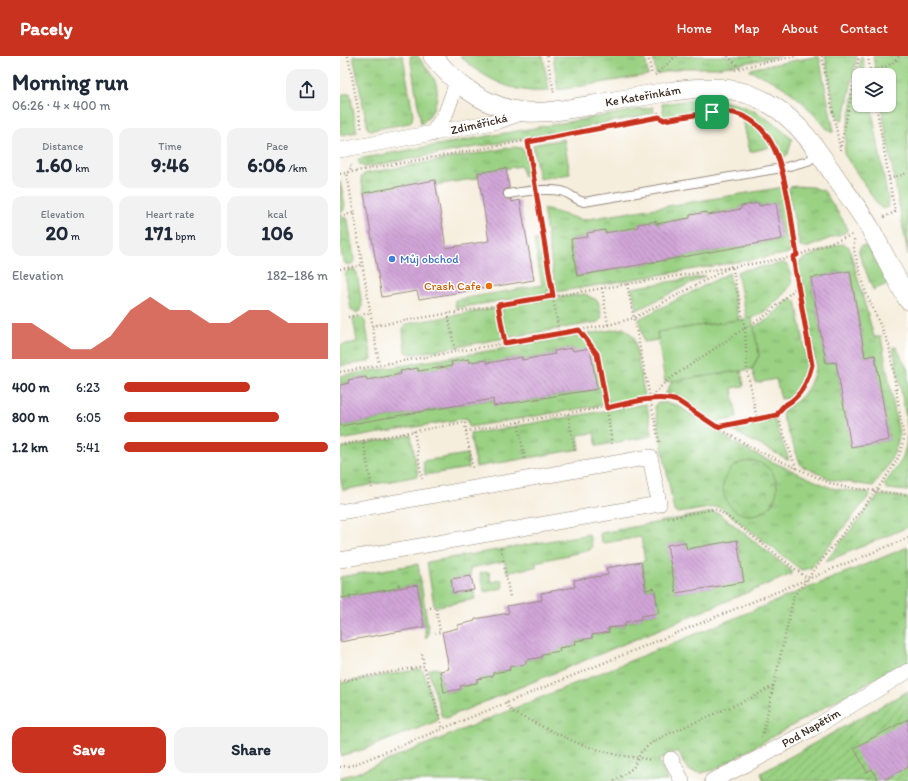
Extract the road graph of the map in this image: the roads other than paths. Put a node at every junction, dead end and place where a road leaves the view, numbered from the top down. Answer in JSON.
{"nodes":[{"id":1,"x":434,"y":56,"type":"edge"},
{"id":2,"x":457,"y":82,"type":"junction"},
{"id":3,"x":525,"y":112,"type":"junction"},
{"id":4,"x":432,"y":134,"type":"junction"},
{"id":5,"x":344,"y":150,"type":"edge"},
{"id":6,"x":819,"y":153,"type":"junction"},
{"id":7,"x":508,"y":194,"type":"dead end"},
{"id":8,"x":908,"y":300,"type":"edge"},
{"id":9,"x":340,"y":512,"type":"edge"},
{"id":10,"x":340,"y":560,"type":"edge"},
{"id":11,"x":908,"y":671,"type":"edge"},
{"id":12,"x":671,"y":759,"type":"road end"},
{"id":13,"x":682,"y":781,"type":"edge"},
{"id":14,"x":712,"y":781,"type":"edge"}],
"edges":[{"from":1,"to":2,"type":"street","name":"Ke Kateřinkám"},
{"from":2,"to":3,"type":"street","name":"Ke Kateřinkám"},
{"from":2,"to":4,"type":"street","name":"Zdiměřická"},
{"from":3,"to":4,"type":"street","name":"Zdiměřická"},
{"from":3,"to":6,"type":"street","name":"Ke Kateřinkám"},
{"from":4,"to":5,"type":"street","name":"Zdiměřická"},
{"from":6,"to":7,"type":"lane"},
{"from":6,"to":8,"type":"street","name":"Ke Kateřinkám"},
{"from":9,"to":10,"type":"street"},
{"from":11,"to":14,"type":"street","name":"Pod Napětím"},
{"from":12,"to":13,"type":"street"}]}
